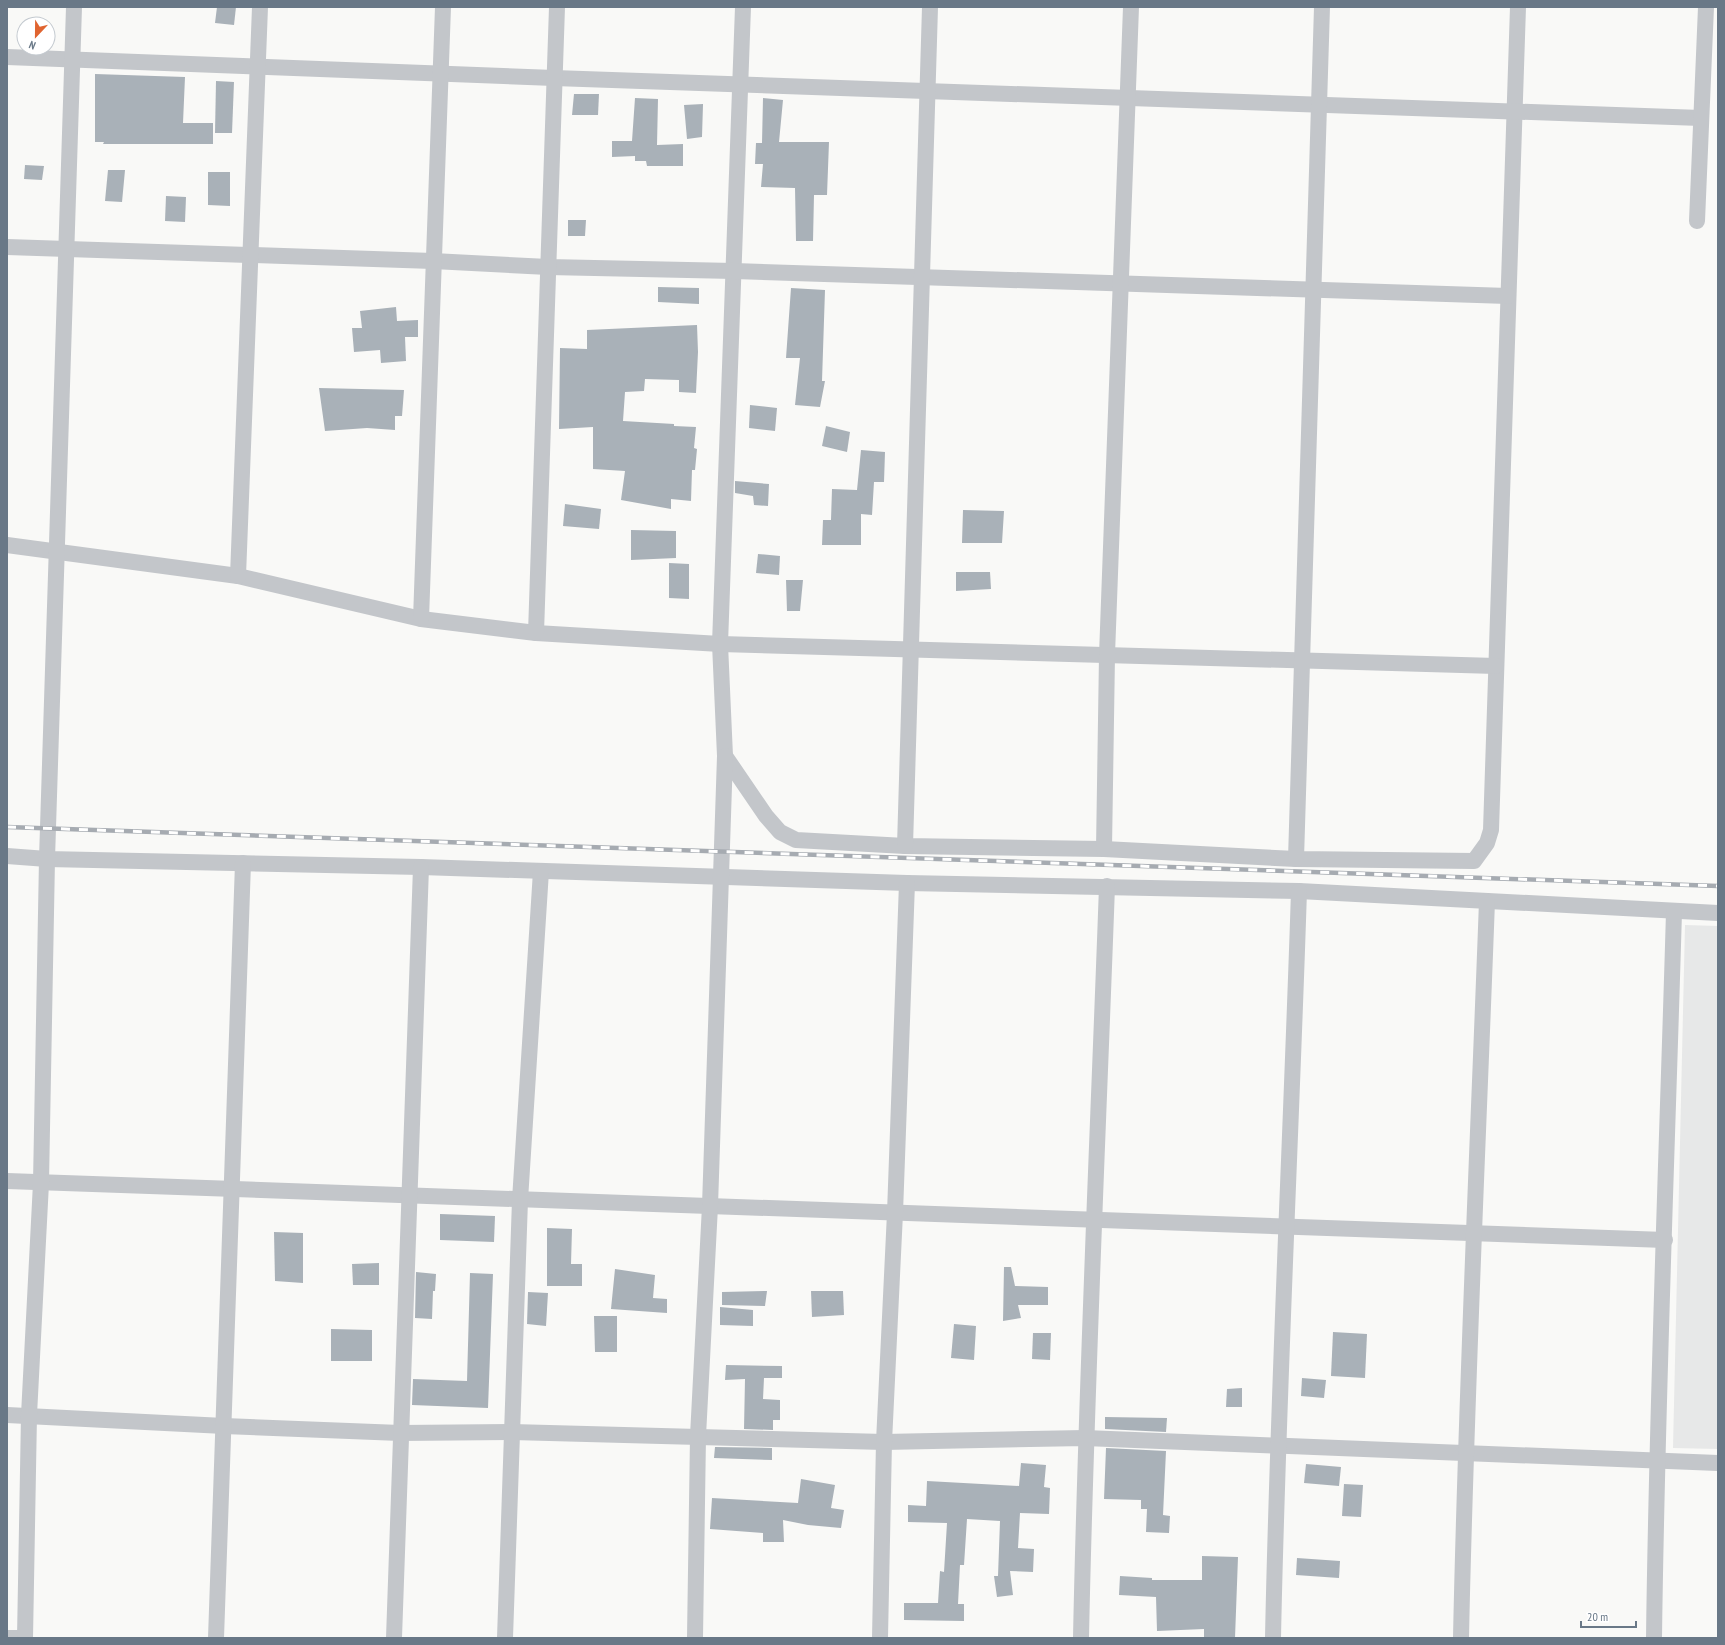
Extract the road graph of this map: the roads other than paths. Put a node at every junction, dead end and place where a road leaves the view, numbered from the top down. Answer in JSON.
{"nodes":[{"id":1,"x":74,"y":7,"type":"edge"},
{"id":2,"x":260,"y":7,"type":"edge"},
{"id":3,"x":443,"y":7,"type":"edge"},
{"id":4,"x":557,"y":7,"type":"edge"},
{"id":5,"x":743,"y":7,"type":"edge"},
{"id":6,"x":930,"y":7,"type":"edge"},
{"id":7,"x":1131,"y":7,"type":"edge"},
{"id":8,"x":1322,"y":7,"type":"edge"},
{"id":9,"x":1518,"y":7,"type":"edge"},
{"id":10,"x":1706,"y":7,"type":"edge"},
{"id":11,"x":7,"y":57,"type":"edge"},
{"id":12,"x":72,"y":59,"type":"junction"},
{"id":13,"x":258,"y":66,"type":"junction"},
{"id":14,"x":440,"y":72,"type":"junction"},
{"id":15,"x":554,"y":78,"type":"junction"},
{"id":16,"x":740,"y":83,"type":"junction"},
{"id":17,"x":928,"y":90,"type":"junction"},
{"id":18,"x":1127,"y":97,"type":"junction"},
{"id":19,"x":1319,"y":104,"type":"junction"},
{"id":20,"x":1514,"y":111,"type":"junction"},
{"id":21,"x":1702,"y":118,"type":"junction"},
{"id":22,"x":1697,"y":221,"type":"dead end"},
{"id":23,"x":7,"y":247,"type":"edge"},
{"id":24,"x":66,"y":249,"type":"junction"},
{"id":25,"x":250,"y":255,"type":"junction"},
{"id":26,"x":433,"y":261,"type":"junction"},
{"id":27,"x":548,"y":267,"type":"junction"},
{"id":28,"x":734,"y":271,"type":"junction"},
{"id":29,"x":923,"y":277,"type":"junction"},
{"id":30,"x":1121,"y":284,"type":"junction"},
{"id":31,"x":1313,"y":290,"type":"junction"},
{"id":32,"x":1508,"y":296,"type":"junction"},
{"id":33,"x":7,"y":545,"type":"edge"},
{"id":34,"x":55,"y":551,"type":"junction"},
{"id":35,"x":238,"y":576,"type":"junction"},
{"id":36,"x":420,"y":619,"type":"junction"},
{"id":37,"x":536,"y":633,"type":"junction"},
{"id":38,"x":720,"y":644,"type":"junction"},
{"id":39,"x":912,"y":650,"type":"junction"},
{"id":40,"x":1107,"y":655,"type":"junction"},
{"id":41,"x":1301,"y":661,"type":"junction"},
{"id":42,"x":1496,"y":666,"type":"junction"},
{"id":43,"x":726,"y":756,"type":"junction"},
{"id":44,"x":905,"y":846,"type":"junction"},
{"id":45,"x":1104,"y":850,"type":"junction"},
{"id":46,"x":7,"y":856,"type":"edge"},
{"id":47,"x":47,"y":859,"type":"junction"},
{"id":48,"x":1296,"y":859,"type":"junction"},
{"id":49,"x":243,"y":863,"type":"junction"},
{"id":50,"x":421,"y":867,"type":"junction"},
{"id":51,"x":541,"y":871,"type":"junction"},
{"id":52,"x":722,"y":877,"type":"junction"},
{"id":53,"x":907,"y":883,"type":"junction"},
{"id":54,"x":1107,"y":886,"type":"junction"},
{"id":55,"x":1299,"y":891,"type":"junction"},
{"id":56,"x":1487,"y":901,"type":"junction"},
{"id":57,"x":1674,"y":912,"type":"junction"},
{"id":58,"x":1718,"y":913,"type":"edge"},
{"id":59,"x":7,"y":1181,"type":"edge"},
{"id":60,"x":41,"y":1183,"type":"junction"},
{"id":61,"x":232,"y":1189,"type":"junction"},
{"id":62,"x":410,"y":1196,"type":"junction"},
{"id":63,"x":520,"y":1200,"type":"junction"},
{"id":64,"x":710,"y":1206,"type":"junction"},
{"id":65,"x":895,"y":1213,"type":"junction"},
{"id":66,"x":1096,"y":1220,"type":"junction"},
{"id":67,"x":1288,"y":1227,"type":"junction"},
{"id":68,"x":1475,"y":1233,"type":"junction"},
{"id":69,"x":1665,"y":1240,"type":"junction"},
{"id":70,"x":7,"y":1415,"type":"edge"},
{"id":71,"x":29,"y":1416,"type":"junction"},
{"id":72,"x":224,"y":1426,"type":"junction"},
{"id":73,"x":512,"y":1432,"type":"junction"},
{"id":74,"x":400,"y":1433,"type":"junction"},
{"id":75,"x":698,"y":1436,"type":"junction"},
{"id":76,"x":1085,"y":1438,"type":"junction"},
{"id":77,"x":884,"y":1442,"type":"junction"},
{"id":78,"x":1277,"y":1446,"type":"junction"},
{"id":79,"x":1465,"y":1453,"type":"junction"},
{"id":80,"x":1656,"y":1460,"type":"junction"},
{"id":81,"x":1718,"y":1463,"type":"edge"},
{"id":82,"x":7,"y":1638,"type":"edge"},
{"id":83,"x":19,"y":1638,"type":"edge"},
{"id":84,"x":26,"y":1638,"type":"edge"},
{"id":85,"x":216,"y":1638,"type":"edge"},
{"id":86,"x":394,"y":1638,"type":"edge"},
{"id":87,"x":505,"y":1638,"type":"edge"},
{"id":88,"x":695,"y":1638,"type":"edge"},
{"id":89,"x":880,"y":1638,"type":"edge"},
{"id":90,"x":1081,"y":1638,"type":"edge"},
{"id":91,"x":1273,"y":1638,"type":"edge"},
{"id":92,"x":1461,"y":1638,"type":"edge"},
{"id":93,"x":1654,"y":1638,"type":"edge"}],
"edges":[{"from":1,"to":12,"type":"street"},
{"from":2,"to":13,"type":"street"},
{"from":3,"to":14,"type":"street"},
{"from":4,"to":15,"type":"street"},
{"from":5,"to":16,"type":"street"},
{"from":6,"to":17,"type":"street"},
{"from":7,"to":18,"type":"street"},
{"from":8,"to":19,"type":"street"},
{"from":9,"to":20,"type":"street"},
{"from":10,"to":21,"type":"street"},
{"from":11,"to":12,"type":"street"},
{"from":12,"to":13,"type":"street"},
{"from":12,"to":24,"type":"street"},
{"from":13,"to":14,"type":"street"},
{"from":13,"to":25,"type":"street"},
{"from":14,"to":15,"type":"street"},
{"from":14,"to":26,"type":"street"},
{"from":15,"to":16,"type":"street"},
{"from":15,"to":27,"type":"street"},
{"from":16,"to":17,"type":"street"},
{"from":16,"to":28,"type":"street"},
{"from":17,"to":18,"type":"street"},
{"from":17,"to":29,"type":"street"},
{"from":18,"to":19,"type":"street"},
{"from":18,"to":30,"type":"street"},
{"from":19,"to":20,"type":"street"},
{"from":19,"to":31,"type":"street"},
{"from":20,"to":21,"type":"street"},
{"from":20,"to":32,"type":"street"},
{"from":21,"to":22,"type":"street"},
{"from":23,"to":24,"type":"street"},
{"from":24,"to":25,"type":"street"},
{"from":24,"to":34,"type":"street"},
{"from":25,"to":26,"type":"street"},
{"from":25,"to":35,"type":"street"},
{"from":26,"to":27,"type":"street"},
{"from":26,"to":36,"type":"street"},
{"from":27,"to":28,"type":"street"},
{"from":27,"to":37,"type":"street"},
{"from":28,"to":29,"type":"street"},
{"from":28,"to":38,"type":"street"},
{"from":29,"to":30,"type":"street"},
{"from":29,"to":39,"type":"street"},
{"from":30,"to":31,"type":"street"},
{"from":30,"to":40,"type":"street"},
{"from":31,"to":32,"type":"street"},
{"from":31,"to":41,"type":"street"},
{"from":32,"to":42,"type":"street"},
{"from":33,"to":34,"type":"street"},
{"from":34,"to":35,"type":"street"},
{"from":34,"to":47,"type":"street"},
{"from":35,"to":36,"type":"street"},
{"from":36,"to":37,"type":"street"},
{"from":37,"to":38,"type":"street"},
{"from":38,"to":39,"type":"street"},
{"from":38,"to":43,"type":"street"},
{"from":39,"to":40,"type":"street"},
{"from":39,"to":44,"type":"street"},
{"from":40,"to":41,"type":"street"},
{"from":40,"to":45,"type":"street"},
{"from":41,"to":42,"type":"street"},
{"from":41,"to":48,"type":"street"},
{"from":42,"to":48,"type":"street"},
{"from":43,"to":44,"type":"street"},
{"from":43,"to":52,"type":"street"},
{"from":44,"to":45,"type":"street"},
{"from":45,"to":48,"type":"street"},
{"from":46,"to":47,"type":"street"},
{"from":47,"to":49,"type":"street"},
{"from":47,"to":60,"type":"street"},
{"from":49,"to":50,"type":"street"},
{"from":49,"to":61,"type":"street"},
{"from":50,"to":51,"type":"street"},
{"from":50,"to":62,"type":"street"},
{"from":51,"to":52,"type":"street"},
{"from":51,"to":63,"type":"street"},
{"from":52,"to":53,"type":"street"},
{"from":52,"to":64,"type":"street"},
{"from":53,"to":54,"type":"street"},
{"from":53,"to":65,"type":"street"},
{"from":54,"to":55,"type":"street"},
{"from":54,"to":66,"type":"street"},
{"from":55,"to":56,"type":"street"},
{"from":55,"to":67,"type":"street"},
{"from":56,"to":57,"type":"street"},
{"from":56,"to":68,"type":"street"},
{"from":57,"to":58,"type":"street"},
{"from":57,"to":69,"type":"street"},
{"from":59,"to":60,"type":"street"},
{"from":60,"to":61,"type":"street"},
{"from":60,"to":71,"type":"street"},
{"from":61,"to":62,"type":"street"},
{"from":61,"to":72,"type":"street"},
{"from":62,"to":63,"type":"street"},
{"from":62,"to":74,"type":"street"},
{"from":63,"to":64,"type":"street"},
{"from":63,"to":73,"type":"street"},
{"from":64,"to":65,"type":"street"},
{"from":64,"to":75,"type":"street"},
{"from":65,"to":66,"type":"street"},
{"from":65,"to":77,"type":"street"},
{"from":66,"to":67,"type":"street"},
{"from":66,"to":76,"type":"street"},
{"from":67,"to":68,"type":"street"},
{"from":67,"to":78,"type":"street"},
{"from":68,"to":69,"type":"street"},
{"from":68,"to":79,"type":"street"},
{"from":69,"to":80,"type":"street"},
{"from":70,"to":71,"type":"street"},
{"from":71,"to":72,"type":"street"},
{"from":71,"to":84,"type":"street"},
{"from":72,"to":74,"type":"street"},
{"from":72,"to":85,"type":"street"},
{"from":73,"to":74,"type":"street"},
{"from":73,"to":75,"type":"street"},
{"from":73,"to":87,"type":"street"},
{"from":74,"to":86,"type":"street"},
{"from":75,"to":77,"type":"street"},
{"from":75,"to":88,"type":"street"},
{"from":76,"to":77,"type":"street"},
{"from":76,"to":78,"type":"street"},
{"from":76,"to":90,"type":"street"},
{"from":77,"to":89,"type":"street"},
{"from":78,"to":79,"type":"street"},
{"from":78,"to":91,"type":"street"},
{"from":79,"to":80,"type":"street"},
{"from":79,"to":92,"type":"street"},
{"from":80,"to":81,"type":"street"},
{"from":80,"to":93,"type":"street"},
{"from":82,"to":83,"type":"street"}]}
